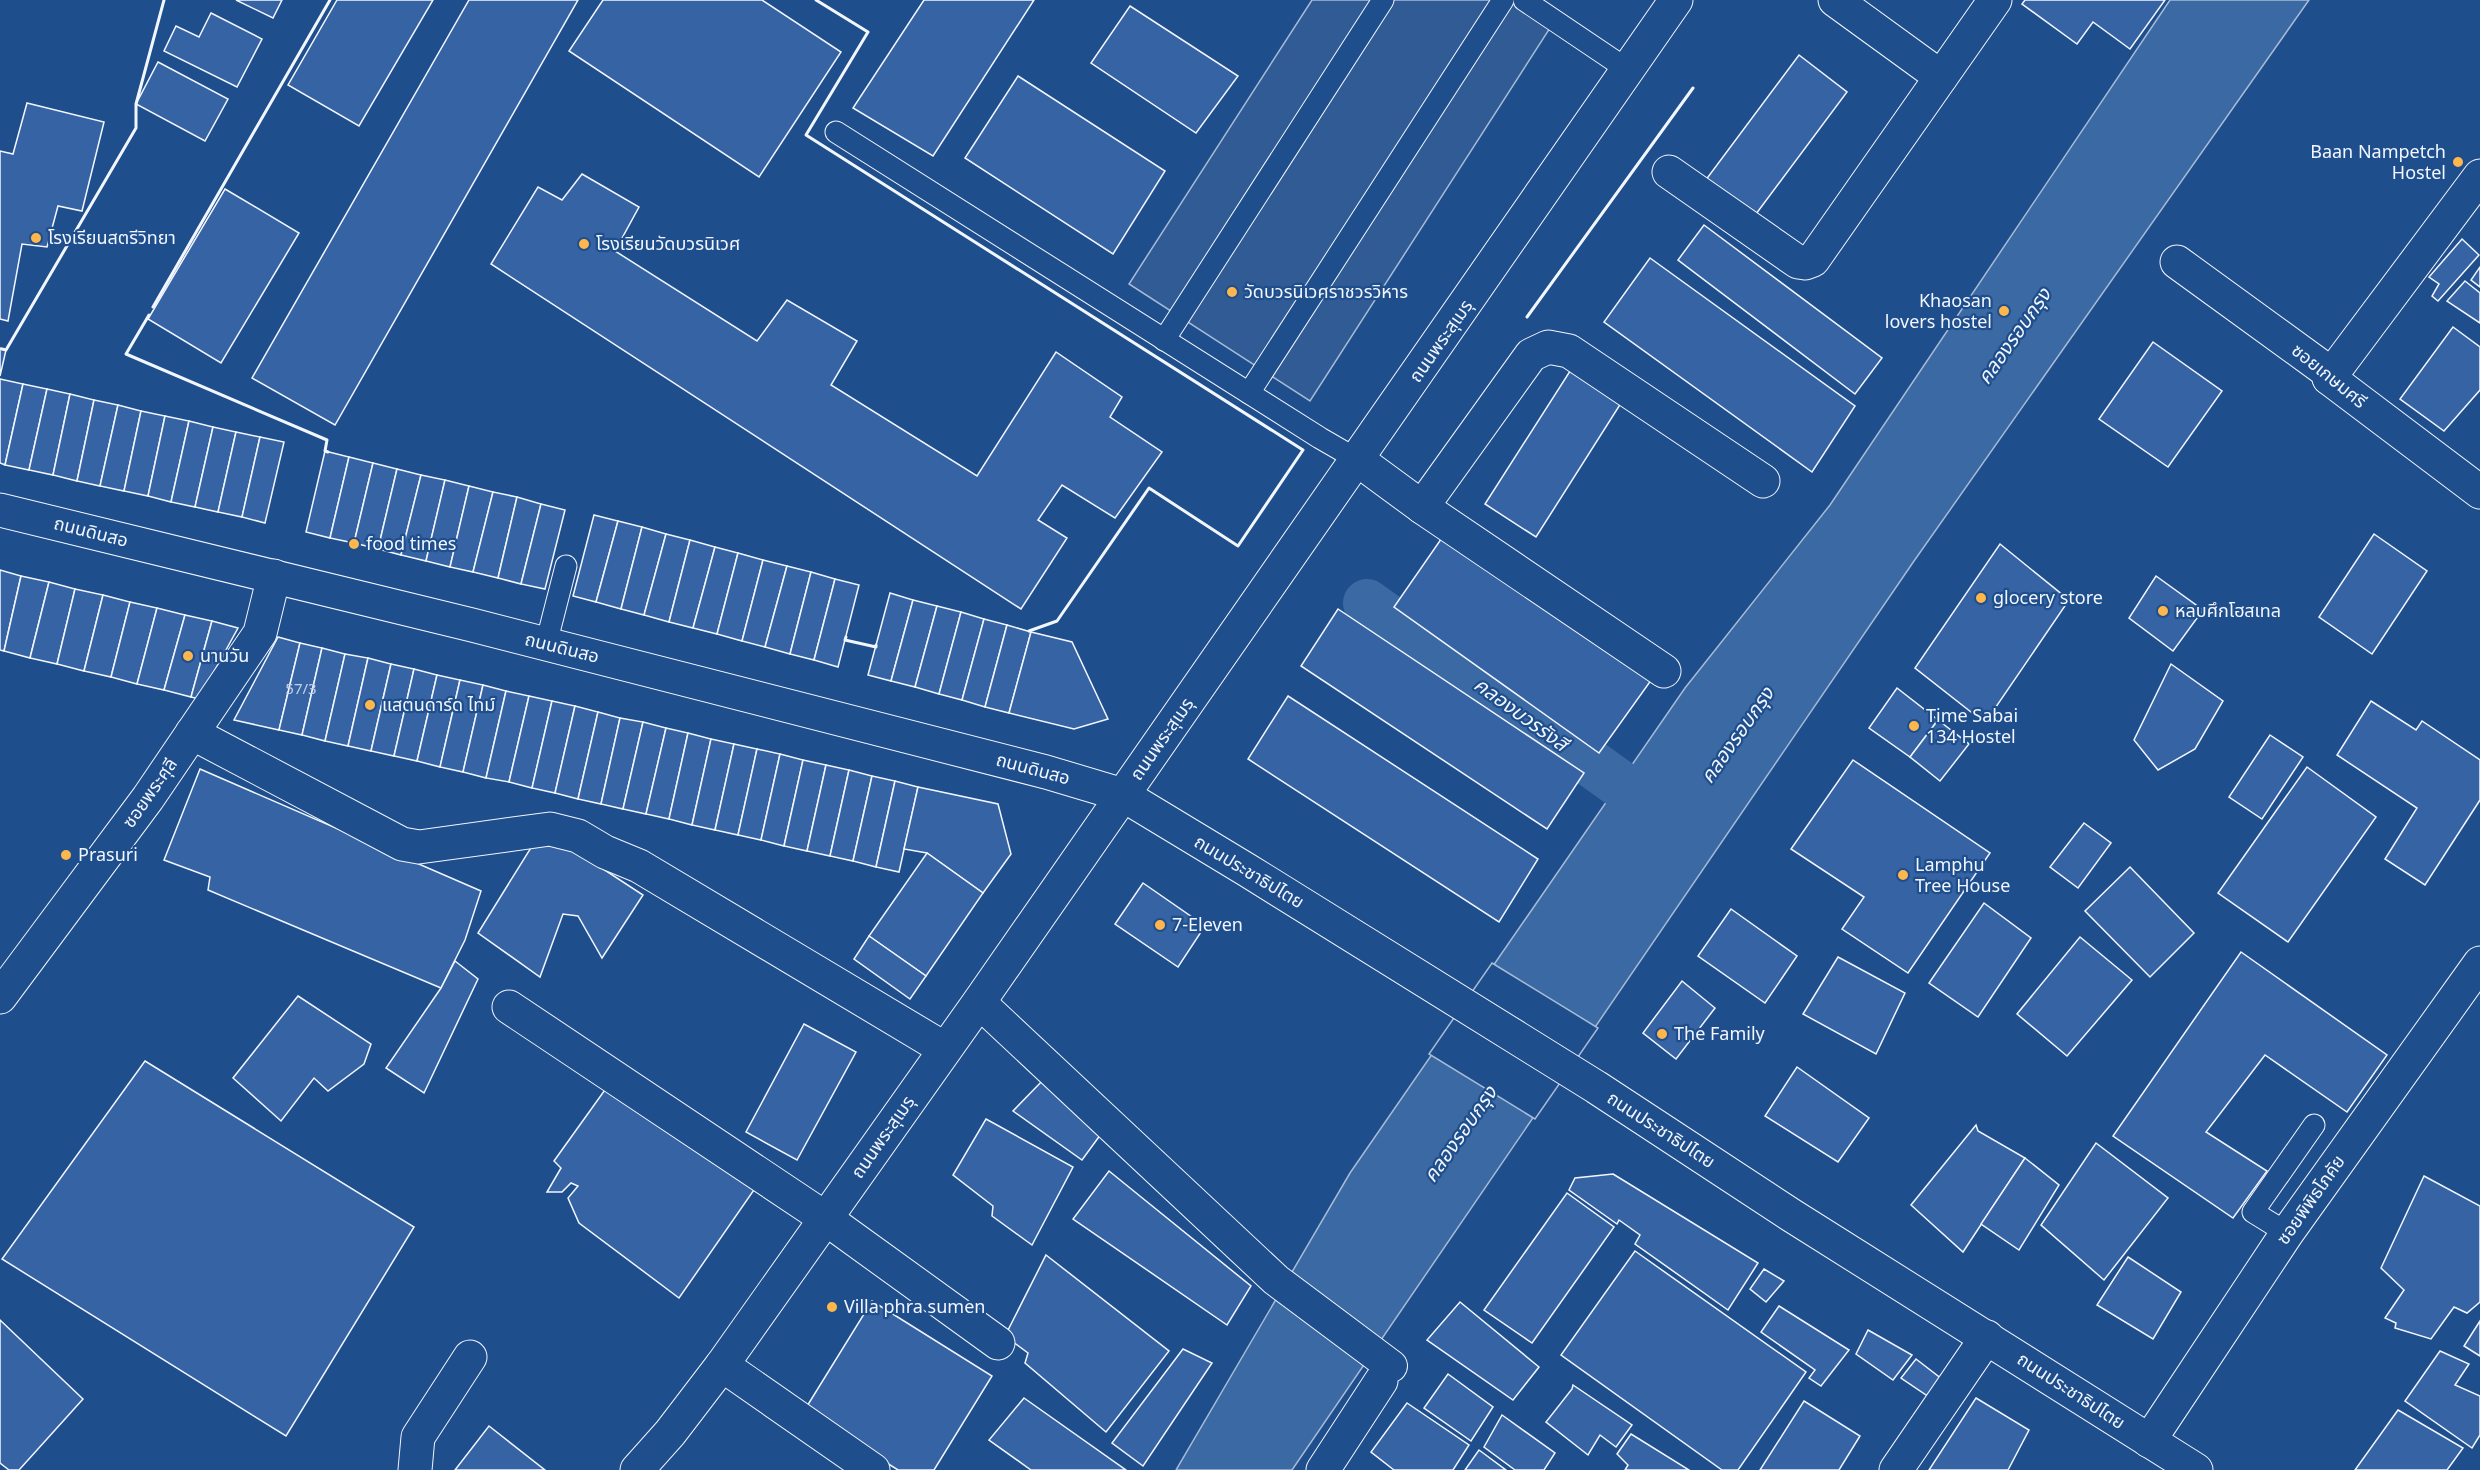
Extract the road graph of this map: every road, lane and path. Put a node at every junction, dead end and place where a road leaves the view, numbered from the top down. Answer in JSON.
{"nodes":[{"id":1,"x":1383,"y":0,"type":"edge"},
{"id":2,"x":1503,"y":0,"type":"edge"},
{"id":3,"x":1524,"y":0,"type":"edge"},
{"id":4,"x":1676,"y":0,"type":"edge"},
{"id":5,"x":1835,"y":0,"type":"edge"},
{"id":6,"x":1995,"y":0,"type":"edge"},
{"id":7,"x":1628,"y":70,"type":"junction"},
{"id":8,"x":1941,"y":77,"type":"junction"},
{"id":9,"x":836,"y":132,"type":"dead end"},
{"id":10,"x":1669,"y":172,"type":"dead end"},
{"id":11,"x":2480,"y":176,"type":"edge"},
{"id":12,"x":2177,"y":262,"type":"dead end"},
{"id":13,"x":1164,"y":340,"type":"junction"},
{"id":14,"x":2330,"y":378,"type":"junction"},
{"id":15,"x":1249,"y":393,"type":"junction"},
{"id":16,"x":1358,"y":460,"type":"junction"},
{"id":17,"x":1763,"y":481,"type":"dead end"},
{"id":18,"x":2480,"y":492,"type":"edge"},
{"id":19,"x":1422,"y":507,"type":"junction"},
{"id":20,"x":0,"y":510,"type":"edge"},
{"id":21,"x":566,"y":566,"type":"dead end"},
{"id":22,"x":274,"y":576,"type":"junction"},
{"id":23,"x":546,"y":644,"type":"junction"},
{"id":24,"x":1664,"y":671,"type":"dead end"},
{"id":25,"x":192,"y":733,"type":"junction"},
{"id":26,"x":1123,"y":795,"type":"junction"},
{"id":27,"x":2480,"y":963,"type":"edge"},
{"id":28,"x":0,"y":997,"type":"edge"},
{"id":29,"x":979,"y":1002,"type":"junction"},
{"id":30,"x":509,"y":1008,"type":"dead end"},
{"id":31,"x":945,"y":1049,"type":"junction"},
{"id":32,"x":2314,"y":1125,"type":"dead end"},
{"id":33,"x":825,"y":1218,"type":"junction"},
{"id":34,"x":2287,"y":1233,"type":"junction"},
{"id":35,"x":1987,"y":1337,"type":"junction"},
{"id":36,"x":998,"y":1343,"type":"dead end"},
{"id":37,"x":470,"y":1357,"type":"dead end"},
{"id":38,"x":722,"y":1365,"type":"junction"},
{"id":39,"x":1386,"y":1369,"type":"joint"},
{"id":40,"x":2149,"y":1441,"type":"junction"},
{"id":41,"x":2191,"y":1469,"type":"edge"},
{"id":42,"x":415,"y":1470,"type":"edge"},
{"id":43,"x":638,"y":1470,"type":"edge"},
{"id":44,"x":873,"y":1470,"type":"edge"},
{"id":45,"x":1323,"y":1470,"type":"edge"},
{"id":46,"x":1896,"y":1470,"type":"edge"}],
"edges":[{"from":1,"to":13,"type":"lane"},
{"from":2,"to":15,"type":"lane"},
{"from":3,"to":7,"type":"lane"},
{"from":4,"to":7,"type":"street","name":"ถนนพระสุเมรุ"},
{"from":5,"to":8,"type":"street"},
{"from":6,"to":8,"type":"street"},
{"from":7,"to":16,"type":"street","name":"ถนนพระสุเมรุ"},
{"from":8,"to":10,"type":"street"},
{"from":9,"to":13,"type":"lane"},
{"from":11,"to":14,"type":"street"},
{"from":12,"to":14,"type":"street","name":"ซอยเกษมศรี"},
{"from":13,"to":15,"type":"lane"},
{"from":14,"to":18,"type":"street","name":"ซอยเกษมศรี"},
{"from":15,"to":16,"type":"lane"},
{"from":16,"to":19,"type":"street"},
{"from":16,"to":26,"type":"street","name":"ถนนพระสุเมรุ"},
{"from":17,"to":19,"type":"street"},
{"from":19,"to":24,"type":"street"},
{"from":20,"to":22,"type":"street","name":"ถนนดินสอ"},
{"from":21,"to":23,"type":"lane"},
{"from":22,"to":23,"type":"street","name":"ถนนดินสอ"},
{"from":22,"to":25,"type":"street","name":"ซอยพระศุลี"},
{"from":23,"to":26,"type":"street","name":"ถนนดินสอ"},
{"from":25,"to":28,"type":"street","name":"ซอยพระศุลี"},
{"from":25,"to":31,"type":"street"},
{"from":26,"to":29,"type":"street","name":"ถนนพระสุเมรุ"},
{"from":26,"to":35,"type":"street","name":"ถนนประชาธิปไตย"},
{"from":27,"to":34,"type":"street","name":"ซอยพิพิธโภคัย"},
{"from":29,"to":31,"type":"street","name":"ถนนพระสุเมรุ"},
{"from":29,"to":39,"type":"street"},
{"from":30,"to":33,"type":"street"},
{"from":31,"to":33,"type":"street","name":"ถนนพระสุเมรุ"},
{"from":32,"to":34,"type":"lane"},
{"from":33,"to":36,"type":"street"},
{"from":33,"to":38,"type":"street","name":"ถนนพระสุเมรุ"},
{"from":34,"to":40,"type":"street","name":"ซอยพิพิธโภคัย"},
{"from":35,"to":40,"type":"street","name":"ถนนประชาธิปไตย"},
{"from":35,"to":46,"type":"street"},
{"from":37,"to":42,"type":"street"},
{"from":38,"to":43,"type":"street","name":"ถนนพระสุเมรุ"},
{"from":38,"to":44,"type":"street"},
{"from":39,"to":45,"type":"street"},
{"from":40,"to":41,"type":"street","name":"ถนนประชาธิปไตย"}]}
